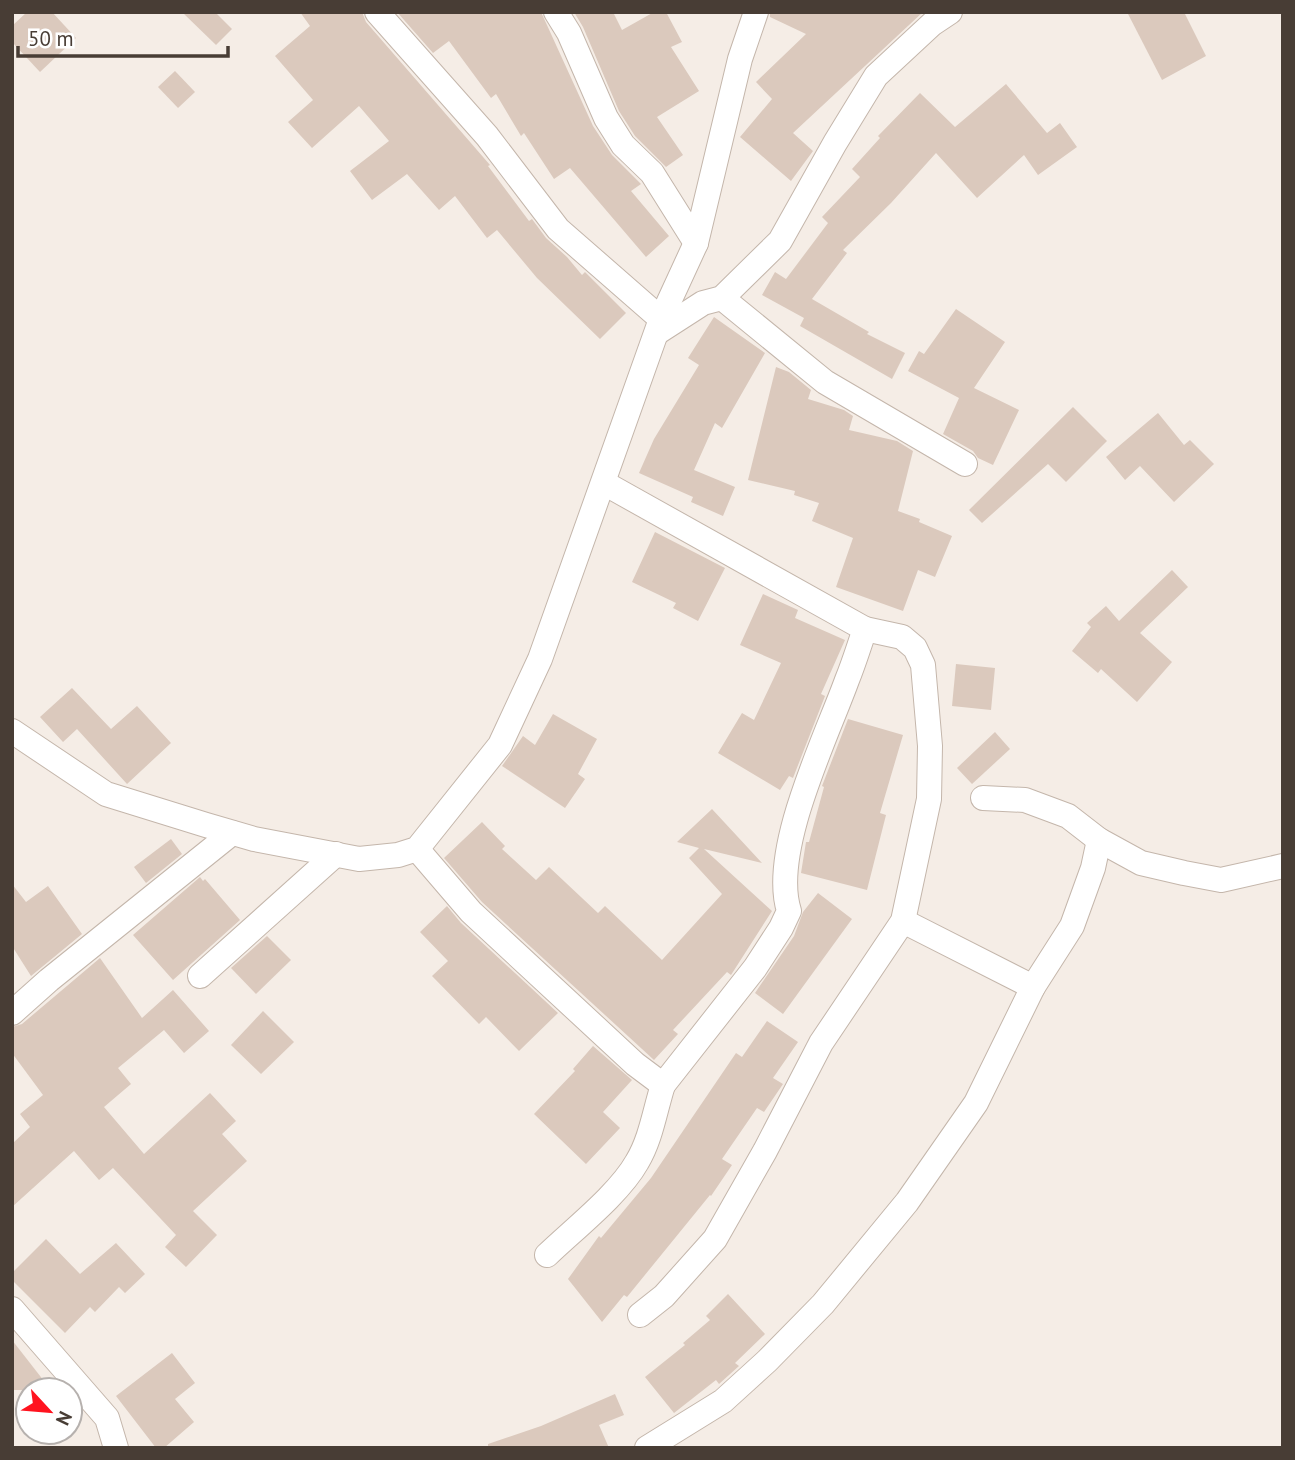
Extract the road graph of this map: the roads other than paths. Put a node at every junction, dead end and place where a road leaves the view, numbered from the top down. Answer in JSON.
{"nodes":[{"id":1,"x":377,"y":12,"type":"edge"},
{"id":2,"x":556,"y":12,"type":"edge"},
{"id":3,"x":756,"y":12,"type":"edge"},
{"id":4,"x":950,"y":12,"type":"edge"},
{"id":5,"x":696,"y":243,"type":"junction"},
{"id":6,"x":722,"y":298,"type":"junction"},
{"id":7,"x":659,"y":325,"type":"junction"},
{"id":8,"x":965,"y":464,"type":"dead end"},
{"id":9,"x":604,"y":483,"type":"junction"},
{"id":10,"x":865,"y":629,"type":"junction"},
{"id":11,"x":12,"y":731,"type":"edge"},
{"id":12,"x":984,"y":798,"type":"dead end"},
{"id":13,"x":232,"y":833,"type":"junction"},
{"id":14,"x":1099,"y":840,"type":"junction"},
{"id":15,"x":416,"y":849,"type":"junction"},
{"id":16,"x":336,"y":854,"type":"junction"},
{"id":17,"x":1283,"y":866,"type":"edge"},
{"id":18,"x":903,"y":921,"type":"junction"},
{"id":19,"x":201,"y":976,"type":"dead end"},
{"id":20,"x":1033,"y":988,"type":"junction"},
{"id":21,"x":12,"y":1013,"type":"edge"},
{"id":22,"x":663,"y":1085,"type":"junction"},
{"id":23,"x":547,"y":1255,"type":"dead end"},
{"id":24,"x":12,"y":1309,"type":"edge"},
{"id":25,"x":640,"y":1315,"type":"dead end"},
{"id":26,"x":116,"y":1448,"type":"edge"},
{"id":27,"x":647,"y":1448,"type":"edge"}],
"edges":[{"from":1,"to":7,"type":"street"},
{"from":2,"to":5,"type":"street"},
{"from":3,"to":5,"type":"street"},
{"from":4,"to":6,"type":"street"},
{"from":5,"to":7,"type":"street"},
{"from":6,"to":7,"type":"street"},
{"from":6,"to":8,"type":"street"},
{"from":7,"to":9,"type":"street"},
{"from":9,"to":10,"type":"street"},
{"from":9,"to":15,"type":"street"},
{"from":10,"to":18,"type":"street"},
{"from":10,"to":22,"type":"street"},
{"from":11,"to":13,"type":"street"},
{"from":12,"to":14,"type":"street"},
{"from":13,"to":16,"type":"street"},
{"from":13,"to":21,"type":"street"},
{"from":14,"to":17,"type":"street"},
{"from":14,"to":20,"type":"street"},
{"from":15,"to":16,"type":"street"},
{"from":15,"to":22,"type":"street"},
{"from":16,"to":19,"type":"street"},
{"from":18,"to":20,"type":"street"},
{"from":18,"to":25,"type":"street"},
{"from":20,"to":27,"type":"street"},
{"from":22,"to":23,"type":"street"},
{"from":24,"to":26,"type":"street"}]}
